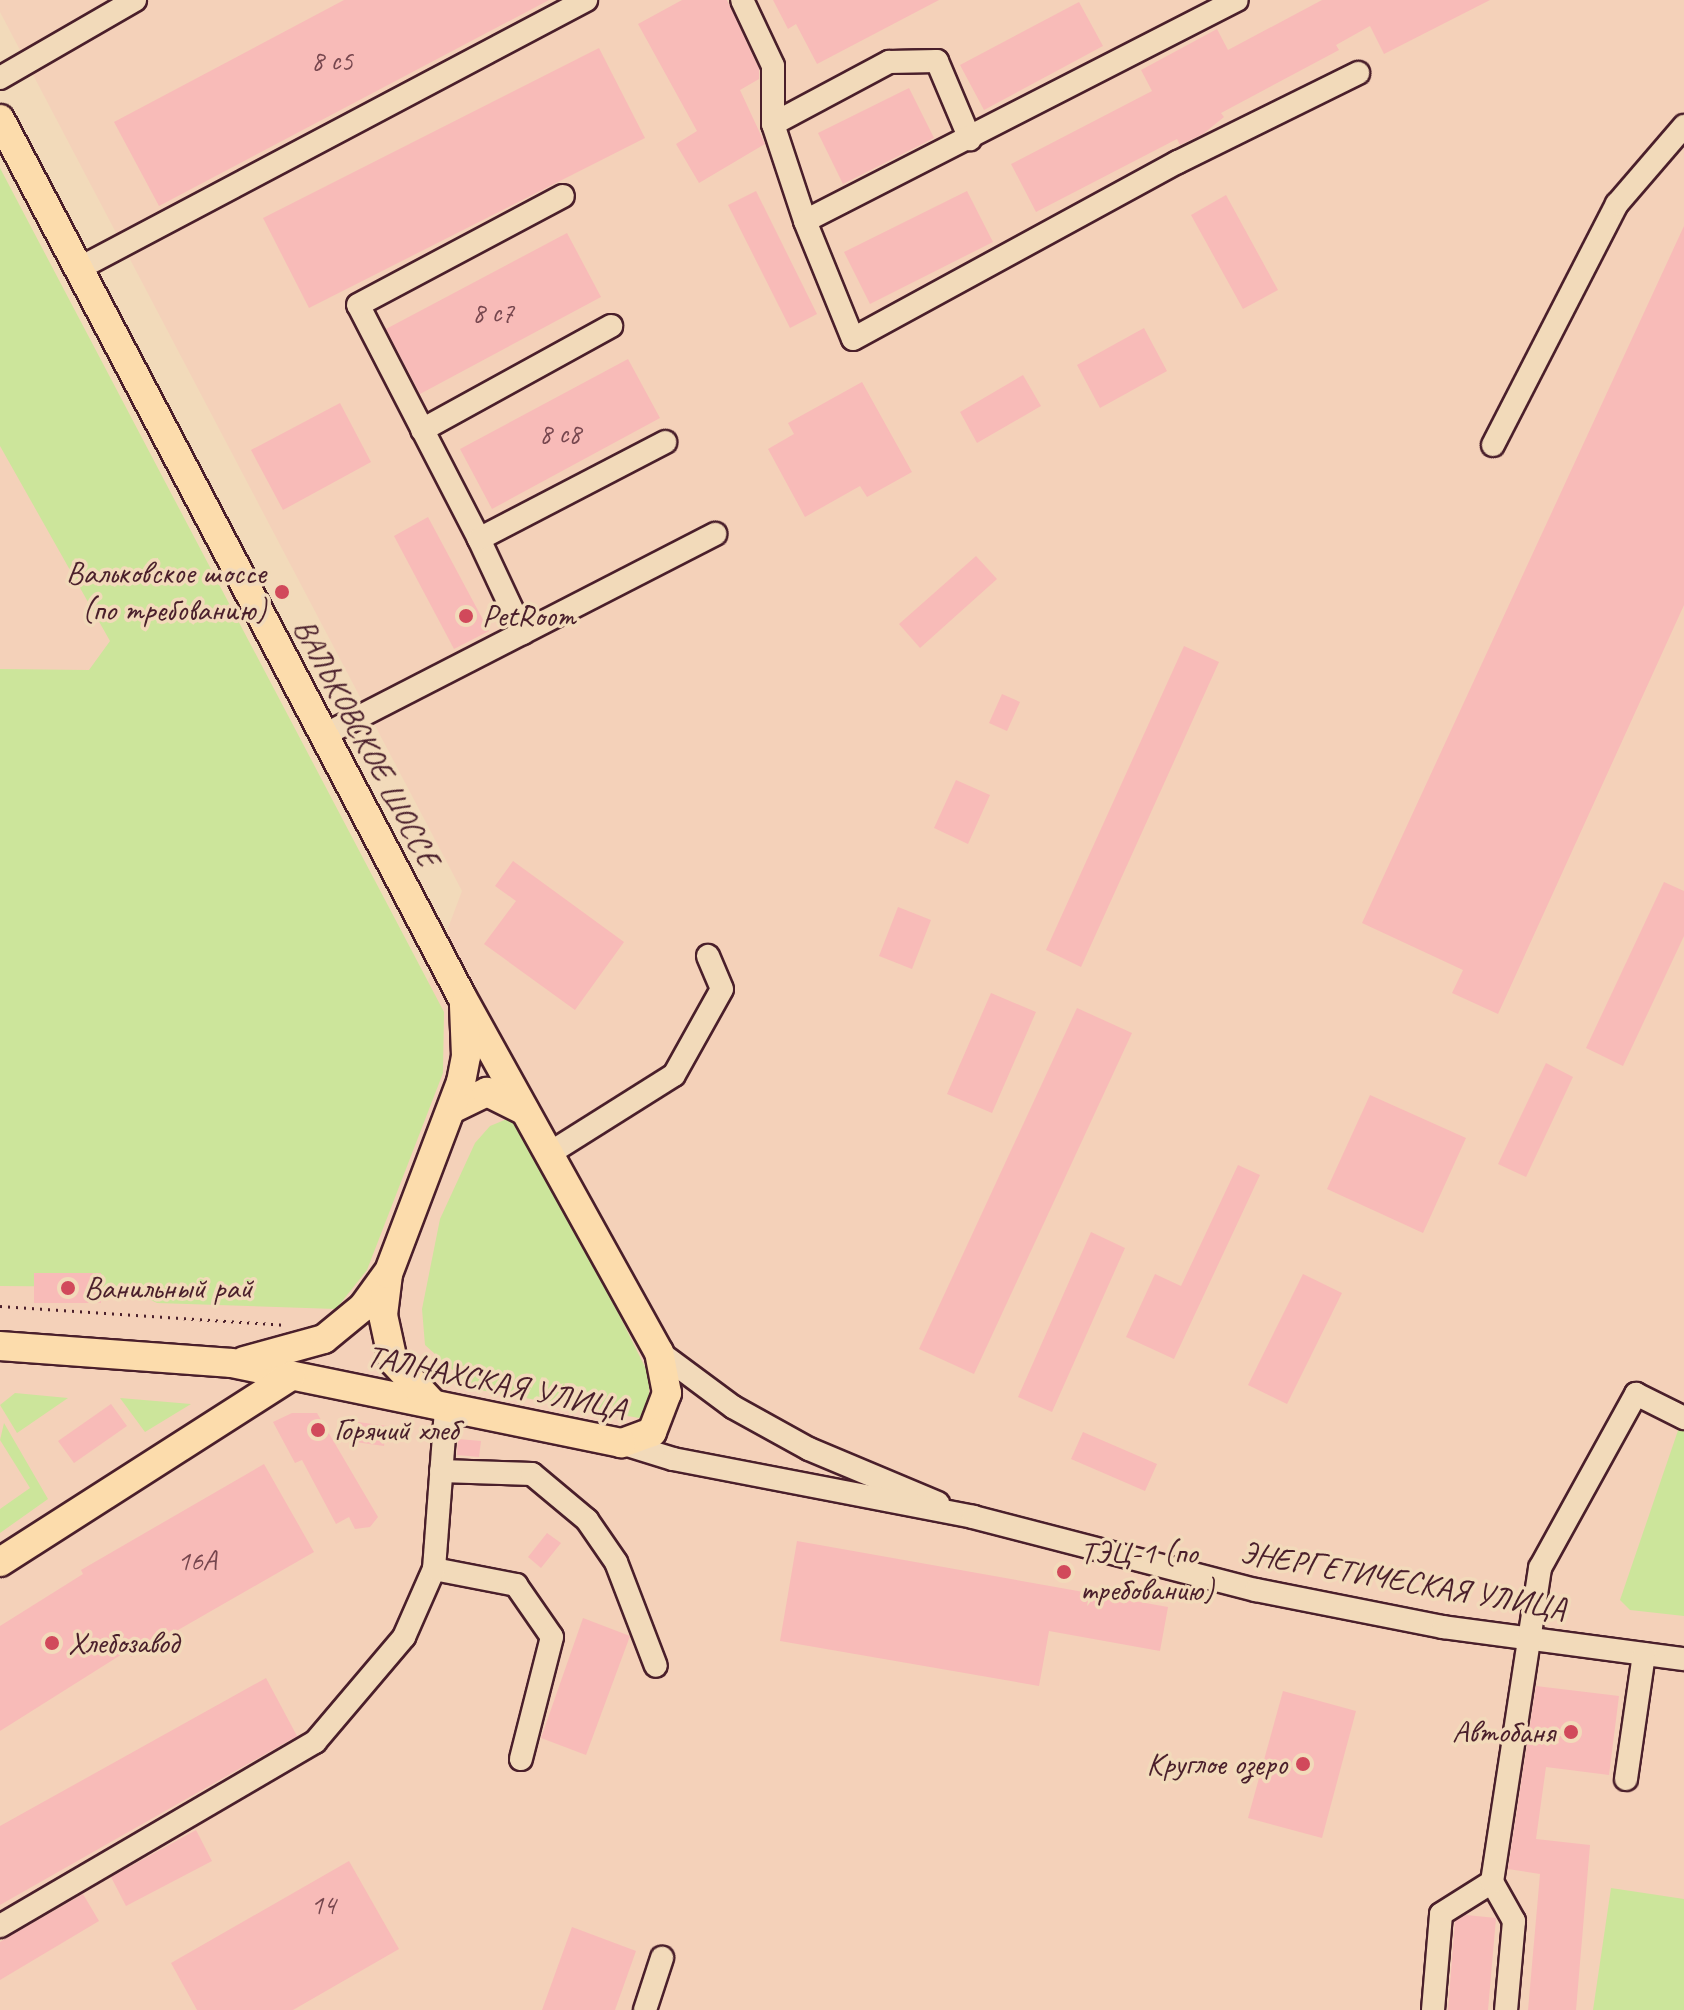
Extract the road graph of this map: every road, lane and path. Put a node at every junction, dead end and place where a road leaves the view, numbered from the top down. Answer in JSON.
{"nodes":[{"id":1,"x":135,"y":0,"type":"edge"},
{"id":2,"x":586,"y":0,"type":"edge"},
{"id":3,"x":742,"y":0,"type":"edge"},
{"id":4,"x":1237,"y":0,"type":"edge"},
{"id":5,"x":1358,"y":73,"type":"dead end"},
{"id":6,"x":0,"y":78,"type":"edge"},
{"id":7,"x":0,"y":119,"type":"edge"},
{"id":8,"x":773,"y":124,"type":"junction"},
{"id":9,"x":1684,"y":126,"type":"edge"},
{"id":10,"x":970,"y":139,"type":"junction"},
{"id":11,"x":563,"y":196,"type":"dead end"},
{"id":12,"x":805,"y":221,"type":"junction"},
{"id":13,"x":78,"y":269,"type":"junction"},
{"id":14,"x":611,"y":326,"type":"dead end"},
{"id":15,"x":422,"y":430,"type":"junction"},
{"id":16,"x":665,"y":442,"type":"dead end"},
{"id":17,"x":1493,"y":445,"type":"dead end"},
{"id":18,"x":715,"y":534,"type":"dead end"},
{"id":19,"x":479,"y":539,"type":"junction"},
{"id":20,"x":523,"y":633,"type":"junction"},
{"id":21,"x":324,"y":735,"type":"junction"},
{"id":22,"x":708,"y":956,"type":"dead end"},
{"id":23,"x":462,"y":997,"type":"junction"},
{"id":24,"x":464,"y":1102,"type":"junction"},
{"id":25,"x":526,"y":1111,"type":"junction"},
{"id":26,"x":550,"y":1153,"type":"junction"},
{"id":27,"x":388,"y":1274,"type":"junction"},
{"id":28,"x":0,"y":1306,"type":"edge"},
{"id":29,"x":293,"y":1325,"type":"dead end"},
{"id":30,"x":0,"y":1346,"type":"edge"},
{"id":31,"x":659,"y":1352,"type":"junction"},
{"id":32,"x":232,"y":1363,"type":"junction"},
{"id":33,"x":291,"y":1376,"type":"junction"},
{"id":34,"x":440,"y":1406,"type":"junction"},
{"id":35,"x":1684,"y":1418,"type":"edge"},
{"id":36,"x":633,"y":1447,"type":"junction"},
{"id":37,"x":441,"y":1471,"type":"junction"},
{"id":38,"x":973,"y":1517,"type":"junction"},
{"id":39,"x":0,"y":1562,"type":"edge"},
{"id":40,"x":434,"y":1569,"type":"junction"},
{"id":41,"x":1526,"y":1639,"type":"junction"},
{"id":42,"x":1644,"y":1654,"type":"junction"},
{"id":43,"x":1684,"y":1659,"type":"edge"},
{"id":44,"x":656,"y":1666,"type":"dead end"},
{"id":45,"x":521,"y":1759,"type":"dead end"},
{"id":46,"x":1626,"y":1779,"type":"dead end"},
{"id":47,"x":1492,"y":1882,"type":"junction"},
{"id":48,"x":0,"y":1926,"type":"edge"},
{"id":49,"x":662,"y":1958,"type":"dead end"},
{"id":50,"x":645,"y":2010,"type":"edge"},
{"id":51,"x":1433,"y":2010,"type":"edge"},
{"id":52,"x":1506,"y":2010,"type":"edge"}],
"edges":[{"from":1,"to":6,"type":"street"},
{"from":2,"to":13,"type":"street"},
{"from":3,"to":8,"type":"street"},
{"from":4,"to":10,"type":"street"},
{"from":5,"to":12,"type":"street"},
{"from":7,"to":13,"type":"main road","name":"ВАЛЬКОВСКОЕ ШОССЕ"},
{"from":8,"to":10,"type":"street"},
{"from":8,"to":12,"type":"street"},
{"from":9,"to":17,"type":"street"},
{"from":10,"to":12,"type":"street"},
{"from":11,"to":15,"type":"street"},
{"from":13,"to":21,"type":"main road","name":"ВАЛЬКОВСКОЕ ШОССЕ"},
{"from":14,"to":15,"type":"street"},
{"from":15,"to":19,"type":"street"},
{"from":16,"to":19,"type":"street"},
{"from":18,"to":20,"type":"street"},
{"from":19,"to":20,"type":"street"},
{"from":20,"to":21,"type":"street"},
{"from":21,"to":23,"type":"main road","name":"ВАЛЬКОВСКОЕ ШОССЕ"},
{"from":22,"to":26,"type":"street"},
{"from":23,"to":24,"type":"main road"},
{"from":23,"to":25,"type":"main road","name":"ВАЛЬКОВСКОЕ ШОССЕ"},
{"from":24,"to":25,"type":"main road"},
{"from":24,"to":27,"type":"main road"},
{"from":25,"to":26,"type":"main road","name":"ВАЛЬКОВСКОЕ ШОССЕ"},
{"from":26,"to":31,"type":"main road","name":"ВАЛЬКОВСКОЕ ШОССЕ"},
{"from":27,"to":32,"type":"main road"},
{"from":27,"to":34,"type":"main road"},
{"from":28,"to":29,"type":"path"},
{"from":30,"to":32,"type":"main road","name":"ТАЛНАХСКАЯ УЛИЦА"},
{"from":31,"to":36,"type":"main road","name":"ВАЛЬКОВСКОЕ ШОССЕ"},
{"from":31,"to":38,"type":"street","name":"ВАЛЬКОВСКОЕ ШОССЕ"},
{"from":32,"to":33,"type":"main road","name":"ТАЛНАХСКАЯ УЛИЦА"},
{"from":33,"to":34,"type":"main road","name":"ТАЛНАХСКАЯ УЛИЦА"},
{"from":33,"to":39,"type":"main road"},
{"from":34,"to":36,"type":"main road","name":"ТАЛНАХСКАЯ УЛИЦА"},
{"from":34,"to":37,"type":"street"},
{"from":35,"to":41,"type":"street"},
{"from":36,"to":38,"type":"street","name":"ТАЛНАХСКАЯ УЛИЦА"},
{"from":37,"to":40,"type":"street"},
{"from":37,"to":44,"type":"street"},
{"from":38,"to":41,"type":"street","name":"ЭНЕРГЕТИЧЕСКАЯ УЛИЦА"},
{"from":40,"to":45,"type":"street"},
{"from":40,"to":48,"type":"street"},
{"from":41,"to":42,"type":"street","name":"ЭНЕРГЕТИЧЕСКАЯ УЛИЦА"},
{"from":41,"to":47,"type":"street"},
{"from":42,"to":43,"type":"street","name":"ЭНЕРГЕТИЧЕСКАЯ УЛИЦА"},
{"from":42,"to":46,"type":"street"},
{"from":47,"to":51,"type":"street"},
{"from":47,"to":52,"type":"street"},
{"from":49,"to":50,"type":"street"}]}
